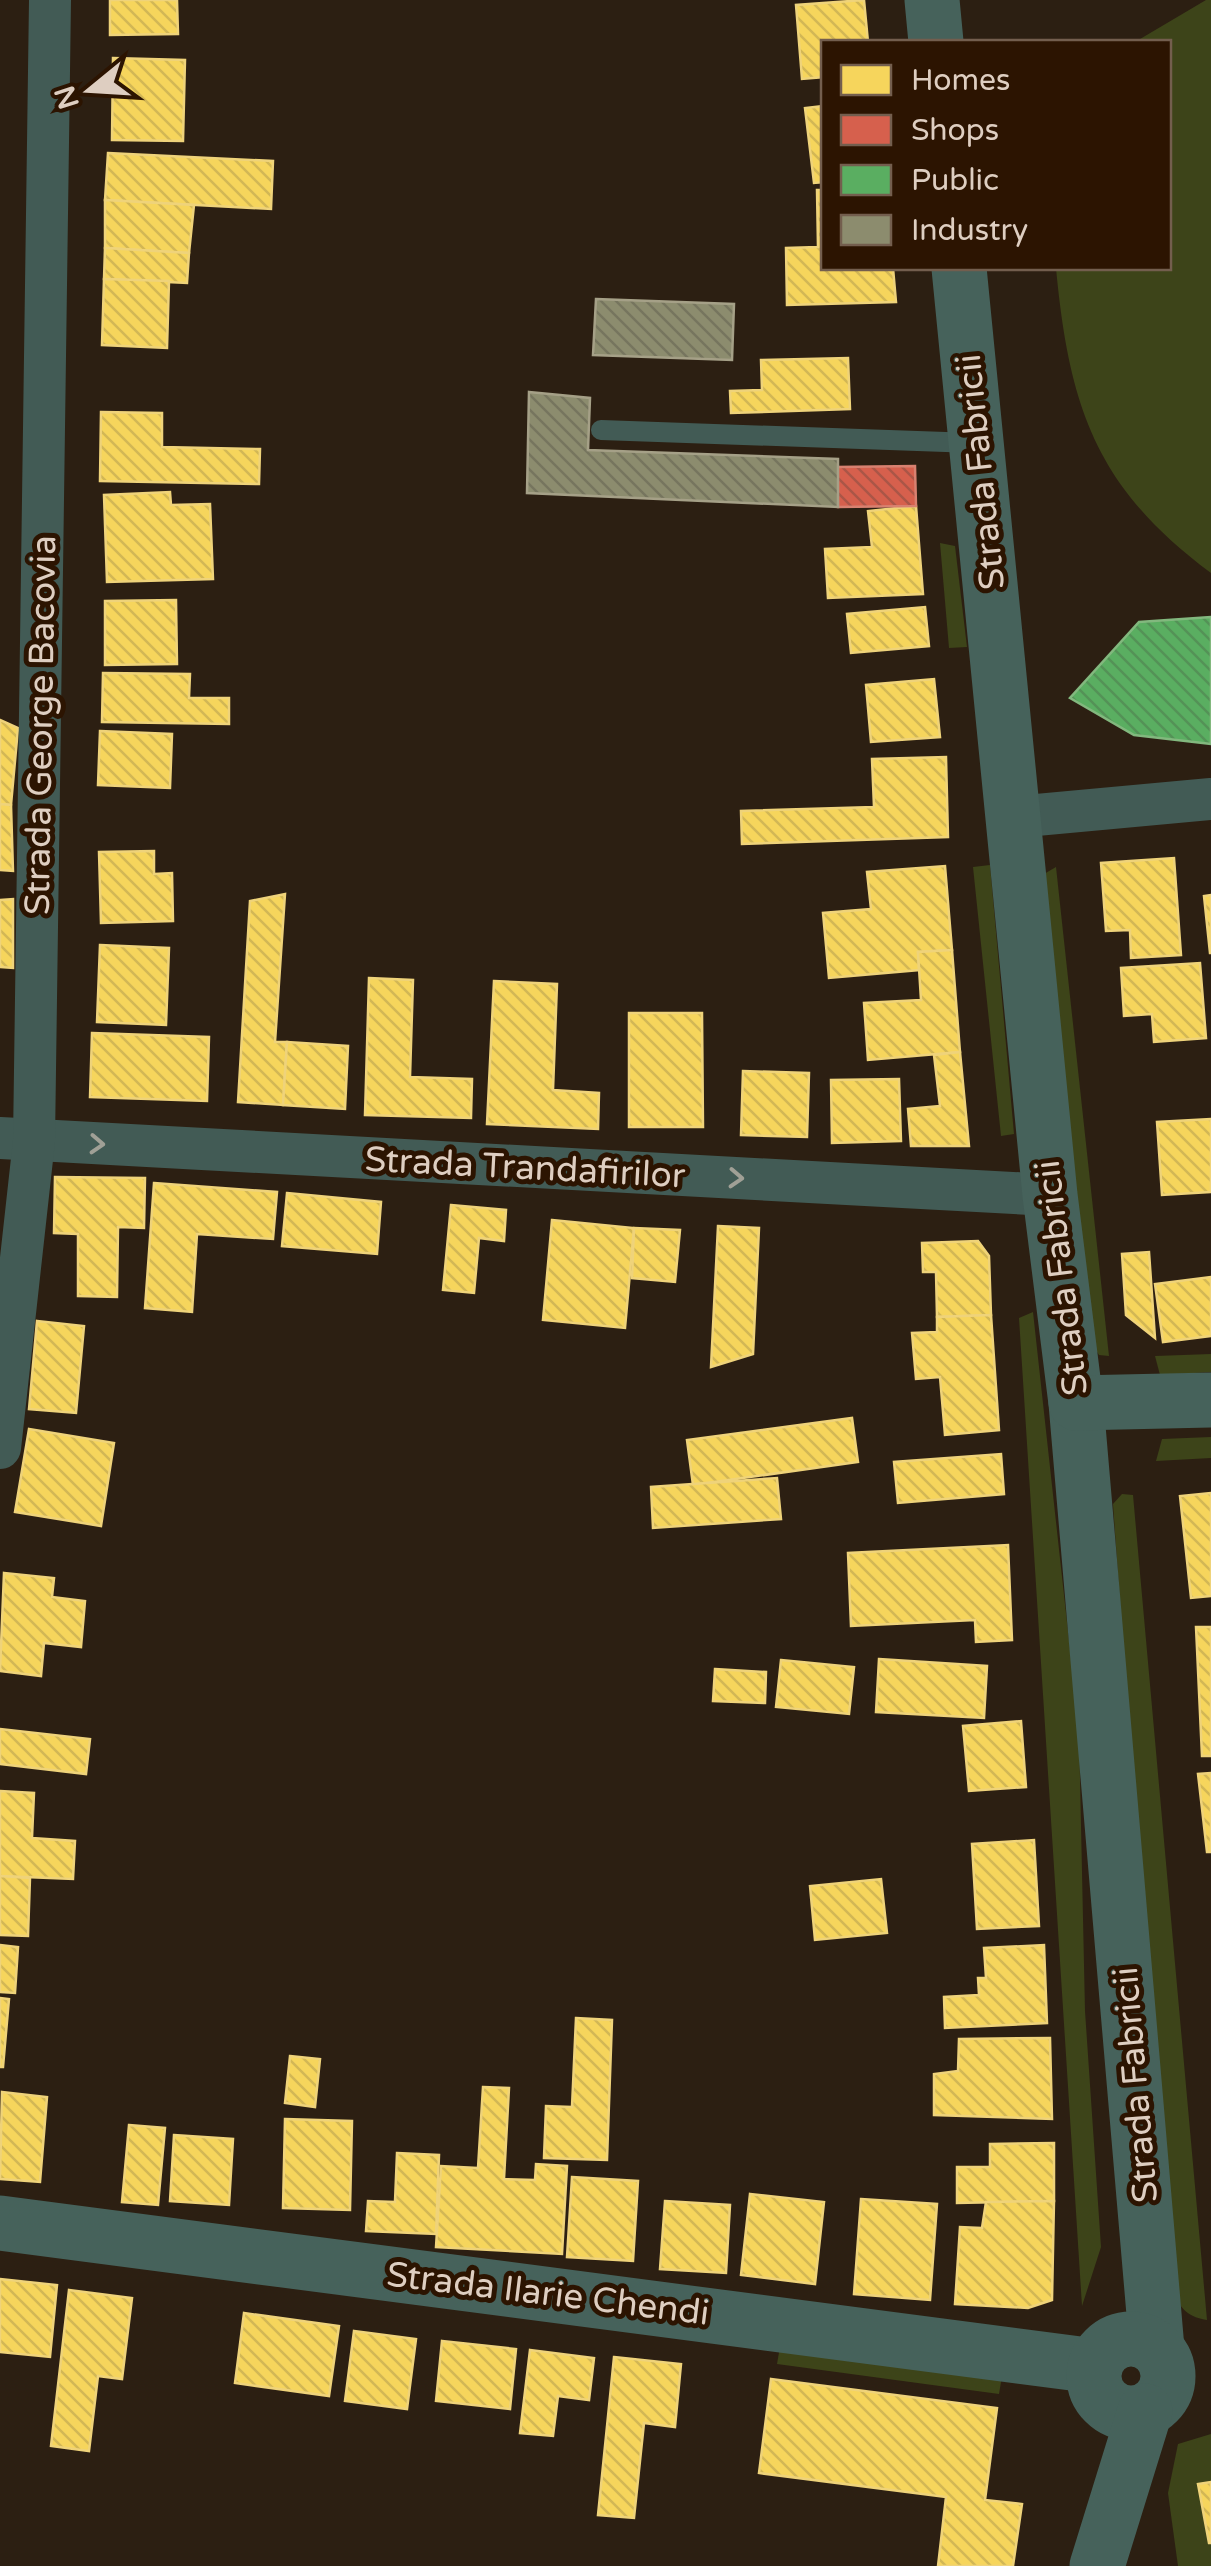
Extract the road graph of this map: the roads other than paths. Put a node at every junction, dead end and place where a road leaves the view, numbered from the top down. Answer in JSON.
{"nodes":[{"id":1,"x":50,"y":0,"type":"edge"},
{"id":2,"x":932,"y":0,"type":"edge"},
{"id":3,"x":936,"y":40,"type":"edge"},
{"id":4,"x":959,"y":270,"type":"edge"},
{"id":5,"x":601,"y":430,"type":"dead end"},
{"id":6,"x":977,"y":443,"type":"junction"},
{"id":7,"x":1211,"y":799,"type":"edge"},
{"id":8,"x":1014,"y":818,"type":"junction"},
{"id":9,"x":17,"y":1139,"type":"edge"},
{"id":10,"x":1050,"y":1196,"type":"junction"},
{"id":11,"x":1211,"y":1400,"type":"edge"},
{"id":12,"x":1076,"y":1403,"type":"junction"},
{"id":13,"x":1,"y":1435,"type":"edge"},
{"id":14,"x":0,"y":2223,"type":"edge"},
{"id":15,"x":1154,"y":2372,"type":"edge"},
{"id":16,"x":1096,"y":2566,"type":"edge"}],
"edges":[{"from":1,"to":9,"type":"street","name":"Strada George Bacovia"},
{"from":2,"to":3,"type":"main road"},
{"from":4,"to":6,"type":"main road","name":"Strada Fabricii"},
{"from":5,"to":6,"type":"lane"},
{"from":6,"to":8,"type":"main road","name":"Strada Fabricii"},
{"from":7,"to":8,"type":"street"},
{"from":8,"to":10,"type":"main road","name":"Strada Fabricii"},
{"from":9,"to":10,"type":"street","name":"Strada Trandafirilor","one_way":true},
{"from":9,"to":13,"type":"street","name":"Strada George Bacovia"},
{"from":10,"to":12,"type":"main road","name":"Strada Fabricii"},
{"from":11,"to":12,"type":"main road"},
{"from":12,"to":15,"type":"main road","name":"Strada Fabricii"},
{"from":14,"to":15,"type":"main road","name":"Strada Ilarie Chendi"},
{"from":15,"to":16,"type":"main road","name":"Strada Fabricii"}]}
